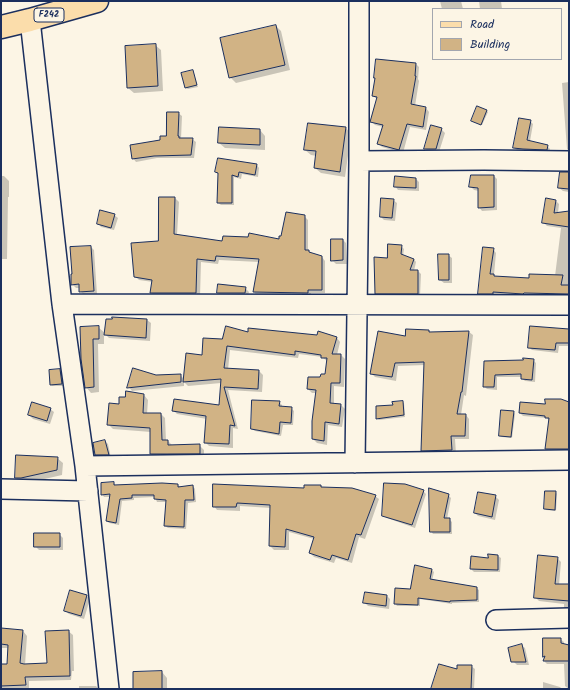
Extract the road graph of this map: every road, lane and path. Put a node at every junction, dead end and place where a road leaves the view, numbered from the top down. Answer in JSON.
{"nodes":[{"id":1,"x":97,"y":1,"type":"edge"},
{"id":2,"x":359,"y":1,"type":"edge"},
{"id":3,"x":30,"y":20,"type":"junction"},
{"id":4,"x":1,"y":27,"type":"edge"},
{"id":5,"x":359,"y":161,"type":"junction"},
{"id":6,"x":569,"y":161,"type":"edge"},
{"id":7,"x":62,"y":304,"type":"junction"},
{"id":8,"x":357,"y":304,"type":"junction"},
{"id":9,"x":569,"y":305,"type":"edge"},
{"id":10,"x":569,"y":460,"type":"edge"},
{"id":11,"x":355,"y":463,"type":"junction"},
{"id":12,"x":85,"y":466,"type":"junction"},
{"id":13,"x":1,"y":489,"type":"edge"},
{"id":14,"x":88,"y":491,"type":"junction"},
{"id":15,"x":569,"y":618,"type":"edge"},
{"id":16,"x":496,"y":620,"type":"dead end"},
{"id":17,"x":109,"y":689,"type":"edge"}],
"edges":[{"from":1,"to":3,"type":"main road","number":"F242"},
{"from":2,"to":5,"type":"street"},
{"from":3,"to":4,"type":"main road","number":"F242"},
{"from":3,"to":7,"type":"street"},
{"from":5,"to":6,"type":"street"},
{"from":5,"to":8,"type":"street"},
{"from":7,"to":8,"type":"street"},
{"from":7,"to":12,"type":"street"},
{"from":8,"to":9,"type":"street"},
{"from":8,"to":11,"type":"street"},
{"from":10,"to":11,"type":"street"},
{"from":11,"to":12,"type":"street"},
{"from":12,"to":14,"type":"street"},
{"from":13,"to":14,"type":"street"},
{"from":14,"to":17,"type":"street"},
{"from":15,"to":16,"type":"street"}]}
